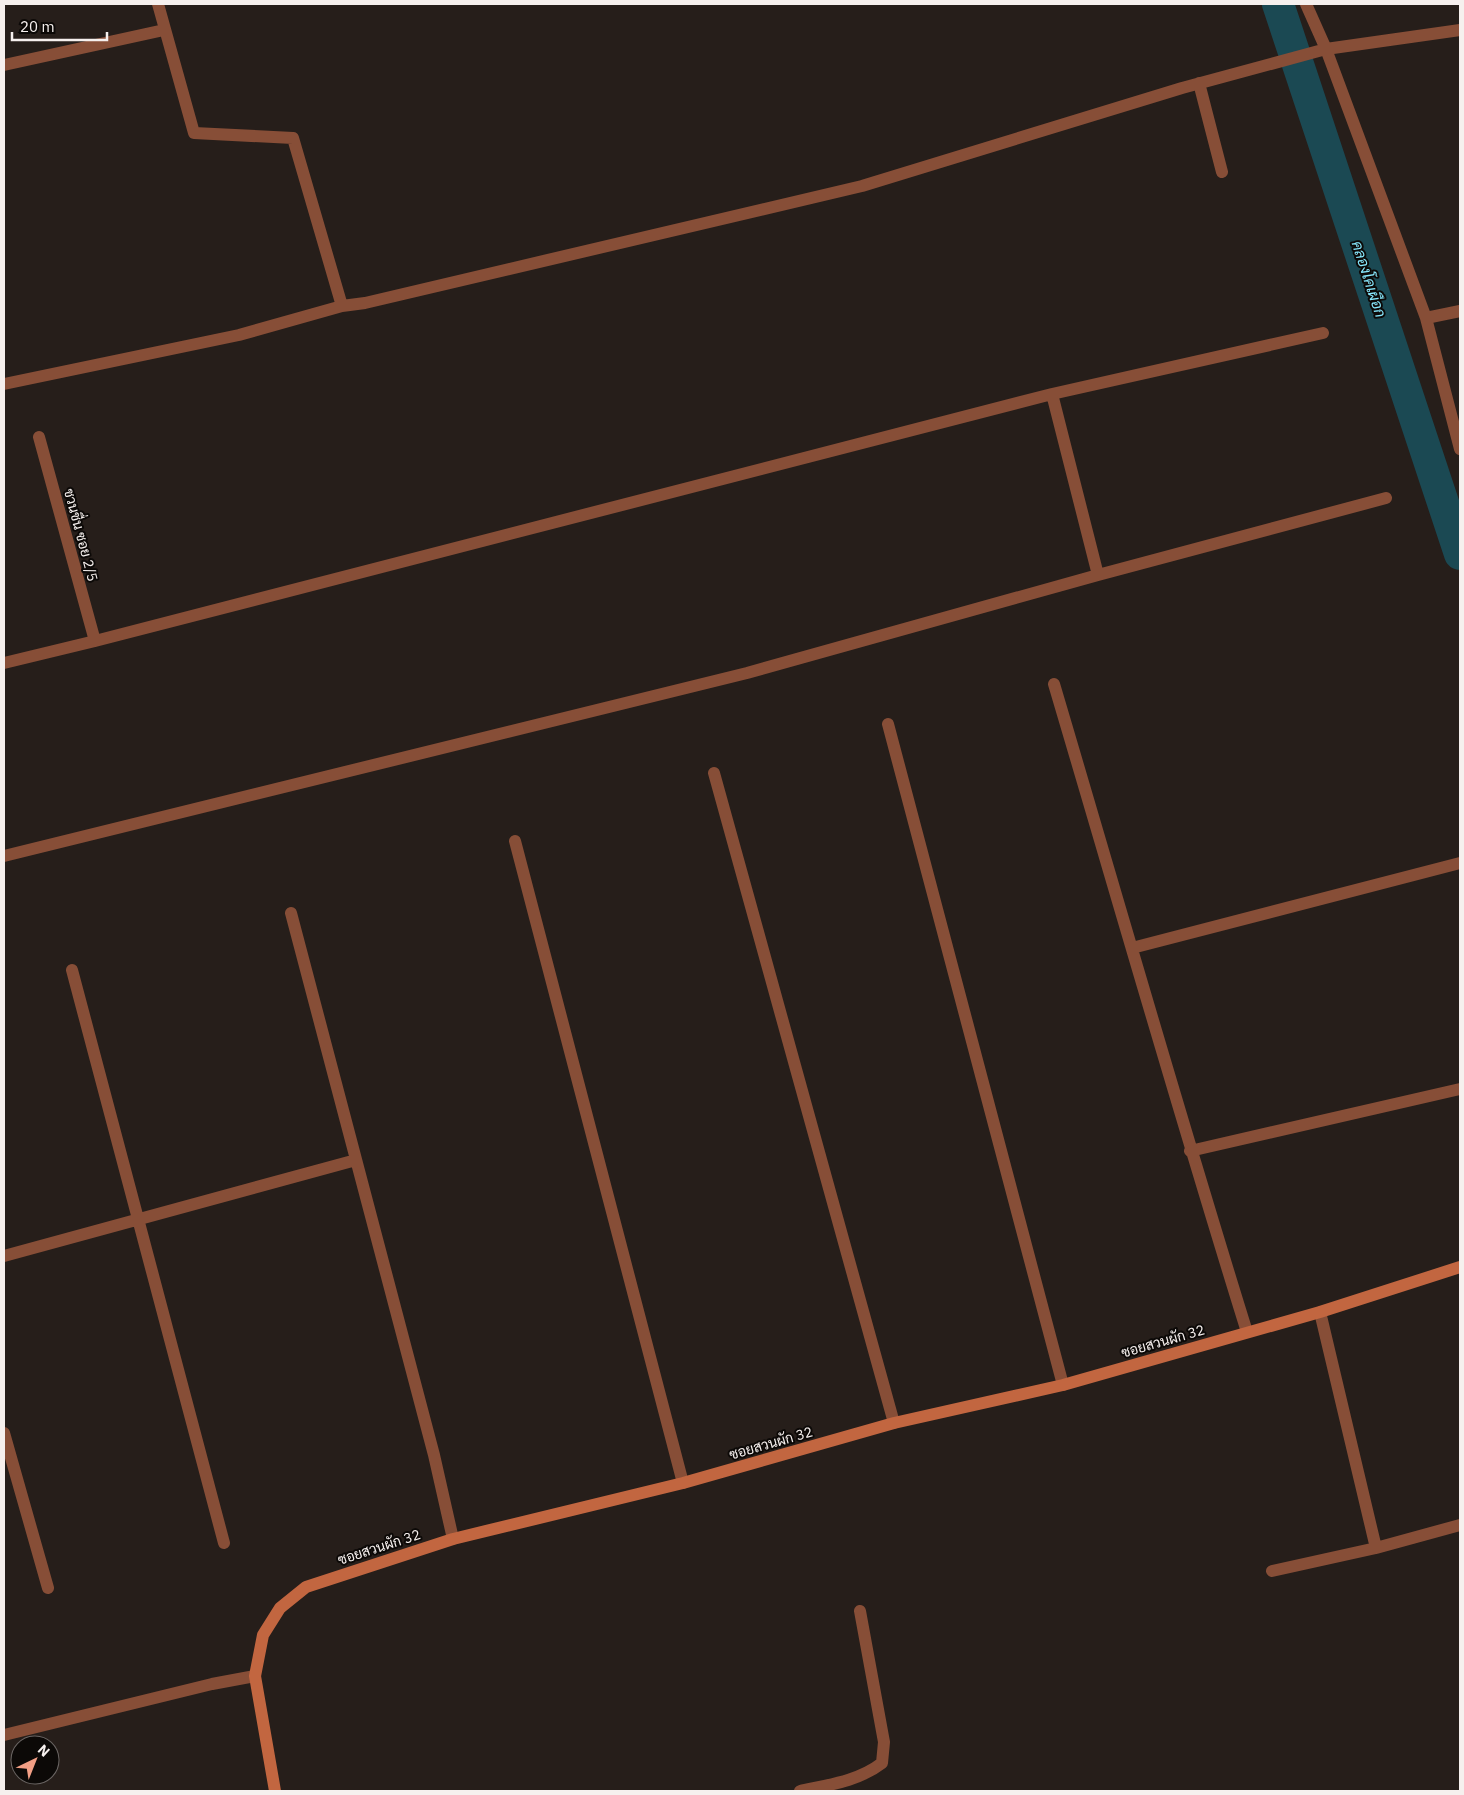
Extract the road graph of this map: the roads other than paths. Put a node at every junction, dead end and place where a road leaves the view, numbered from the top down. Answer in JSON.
{"nodes":[{"id":1,"x":158,"y":4,"type":"edge"},
{"id":2,"x":1306,"y":4,"type":"edge"},
{"id":3,"x":164,"y":30,"type":"junction"},
{"id":4,"x":1460,"y":30,"type":"edge"},
{"id":5,"x":1320,"y":51,"type":"junction"},
{"id":6,"x":4,"y":65,"type":"edge"},
{"id":7,"x":1199,"y":83,"type":"junction"},
{"id":8,"x":1222,"y":172,"type":"dead end"},
{"id":9,"x":342,"y":306,"type":"junction"},
{"id":10,"x":1460,"y":311,"type":"edge"},
{"id":11,"x":1426,"y":318,"type":"junction"},
{"id":12,"x":1323,"y":333,"type":"dead end"},
{"id":13,"x":4,"y":384,"type":"edge"},
{"id":14,"x":1052,"y":394,"type":"junction"},
{"id":15,"x":39,"y":437,"type":"dead end"},
{"id":16,"x":1460,"y":450,"type":"edge"},
{"id":17,"x":1386,"y":498,"type":"dead end"},
{"id":18,"x":1098,"y":575,"type":"junction"},
{"id":19,"x":95,"y":641,"type":"junction"},
{"id":20,"x":4,"y":663,"type":"edge"},
{"id":21,"x":1054,"y":684,"type":"dead end"},
{"id":22,"x":888,"y":724,"type":"dead end"},
{"id":23,"x":714,"y":772,"type":"dead end"},
{"id":24,"x":515,"y":841,"type":"dead end"},
{"id":25,"x":4,"y":856,"type":"edge"},
{"id":26,"x":1460,"y":863,"type":"edge"},
{"id":27,"x":291,"y":913,"type":"dead end"},
{"id":28,"x":1132,"y":948,"type":"junction"},
{"id":29,"x":72,"y":970,"type":"dead end"},
{"id":30,"x":1460,"y":1088,"type":"edge"},
{"id":31,"x":1190,"y":1152,"type":"junction"},
{"id":32,"x":356,"y":1160,"type":"junction"},
{"id":33,"x":138,"y":1220,"type":"junction"},
{"id":34,"x":4,"y":1256,"type":"edge"},
{"id":35,"x":1460,"y":1267,"type":"edge"},
{"id":36,"x":1320,"y":1312,"type":"junction"},
{"id":37,"x":1247,"y":1332,"type":"junction"},
{"id":38,"x":1063,"y":1385,"type":"junction"},
{"id":39,"x":894,"y":1423,"type":"junction"},
{"id":40,"x":4,"y":1432,"type":"edge"},
{"id":41,"x":683,"y":1483,"type":"junction"},
{"id":42,"x":1460,"y":1525,"type":"edge"},
{"id":43,"x":454,"y":1539,"type":"junction"},
{"id":44,"x":224,"y":1543,"type":"dead end"},
{"id":45,"x":1376,"y":1548,"type":"junction"},
{"id":46,"x":1272,"y":1571,"type":"dead end"},
{"id":47,"x":48,"y":1588,"type":"dead end"},
{"id":48,"x":860,"y":1611,"type":"dead end"},
{"id":49,"x":255,"y":1676,"type":"junction"},
{"id":50,"x":4,"y":1735,"type":"edge"},
{"id":51,"x":275,"y":1791,"type":"edge"},
{"id":52,"x":800,"y":1791,"type":"edge"}],
"edges":[{"from":1,"to":3,"type":"street"},
{"from":2,"to":5,"type":"street"},
{"from":3,"to":6,"type":"street"},
{"from":3,"to":9,"type":"street"},
{"from":4,"to":5,"type":"street"},
{"from":5,"to":7,"type":"street"},
{"from":5,"to":11,"type":"street"},
{"from":7,"to":8,"type":"street"},
{"from":7,"to":9,"type":"street"},
{"from":9,"to":13,"type":"street"},
{"from":10,"to":11,"type":"street"},
{"from":11,"to":16,"type":"street"},
{"from":12,"to":14,"type":"street"},
{"from":14,"to":18,"type":"street"},
{"from":14,"to":19,"type":"street"},
{"from":15,"to":19,"type":"street","name":"ชวนชื่น ซอย 2/5"},
{"from":17,"to":18,"type":"street"},
{"from":18,"to":25,"type":"street"},
{"from":19,"to":20,"type":"street"},
{"from":21,"to":28,"type":"street"},
{"from":22,"to":38,"type":"street"},
{"from":23,"to":39,"type":"street"},
{"from":24,"to":41,"type":"street"},
{"from":26,"to":28,"type":"street"},
{"from":27,"to":32,"type":"street"},
{"from":28,"to":31,"type":"street"},
{"from":29,"to":33,"type":"street"},
{"from":30,"to":31,"type":"street"},
{"from":31,"to":37,"type":"street"},
{"from":32,"to":33,"type":"street"},
{"from":32,"to":43,"type":"street"},
{"from":33,"to":34,"type":"street"},
{"from":33,"to":44,"type":"street"},
{"from":35,"to":36,"type":"street","name":"ซอยสวนผัก 32"},
{"from":36,"to":37,"type":"street","name":"ซอยสวนผัก 32"},
{"from":36,"to":45,"type":"street"},
{"from":37,"to":38,"type":"street","name":"ซอยสวนผัก 32"},
{"from":38,"to":39,"type":"street","name":"ซอยสวนผัก 32"},
{"from":39,"to":41,"type":"street","name":"ซอยสวนผัก 32"},
{"from":40,"to":47,"type":"street"},
{"from":41,"to":43,"type":"street","name":"ซอยสวนผัก 32"},
{"from":42,"to":45,"type":"street"},
{"from":43,"to":49,"type":"street","name":"ซอยสวนผัก 32"},
{"from":45,"to":46,"type":"street"},
{"from":48,"to":52,"type":"street"},
{"from":49,"to":50,"type":"street"},
{"from":49,"to":51,"type":"street","name":"ซอยสวนผัก 32"}]}
